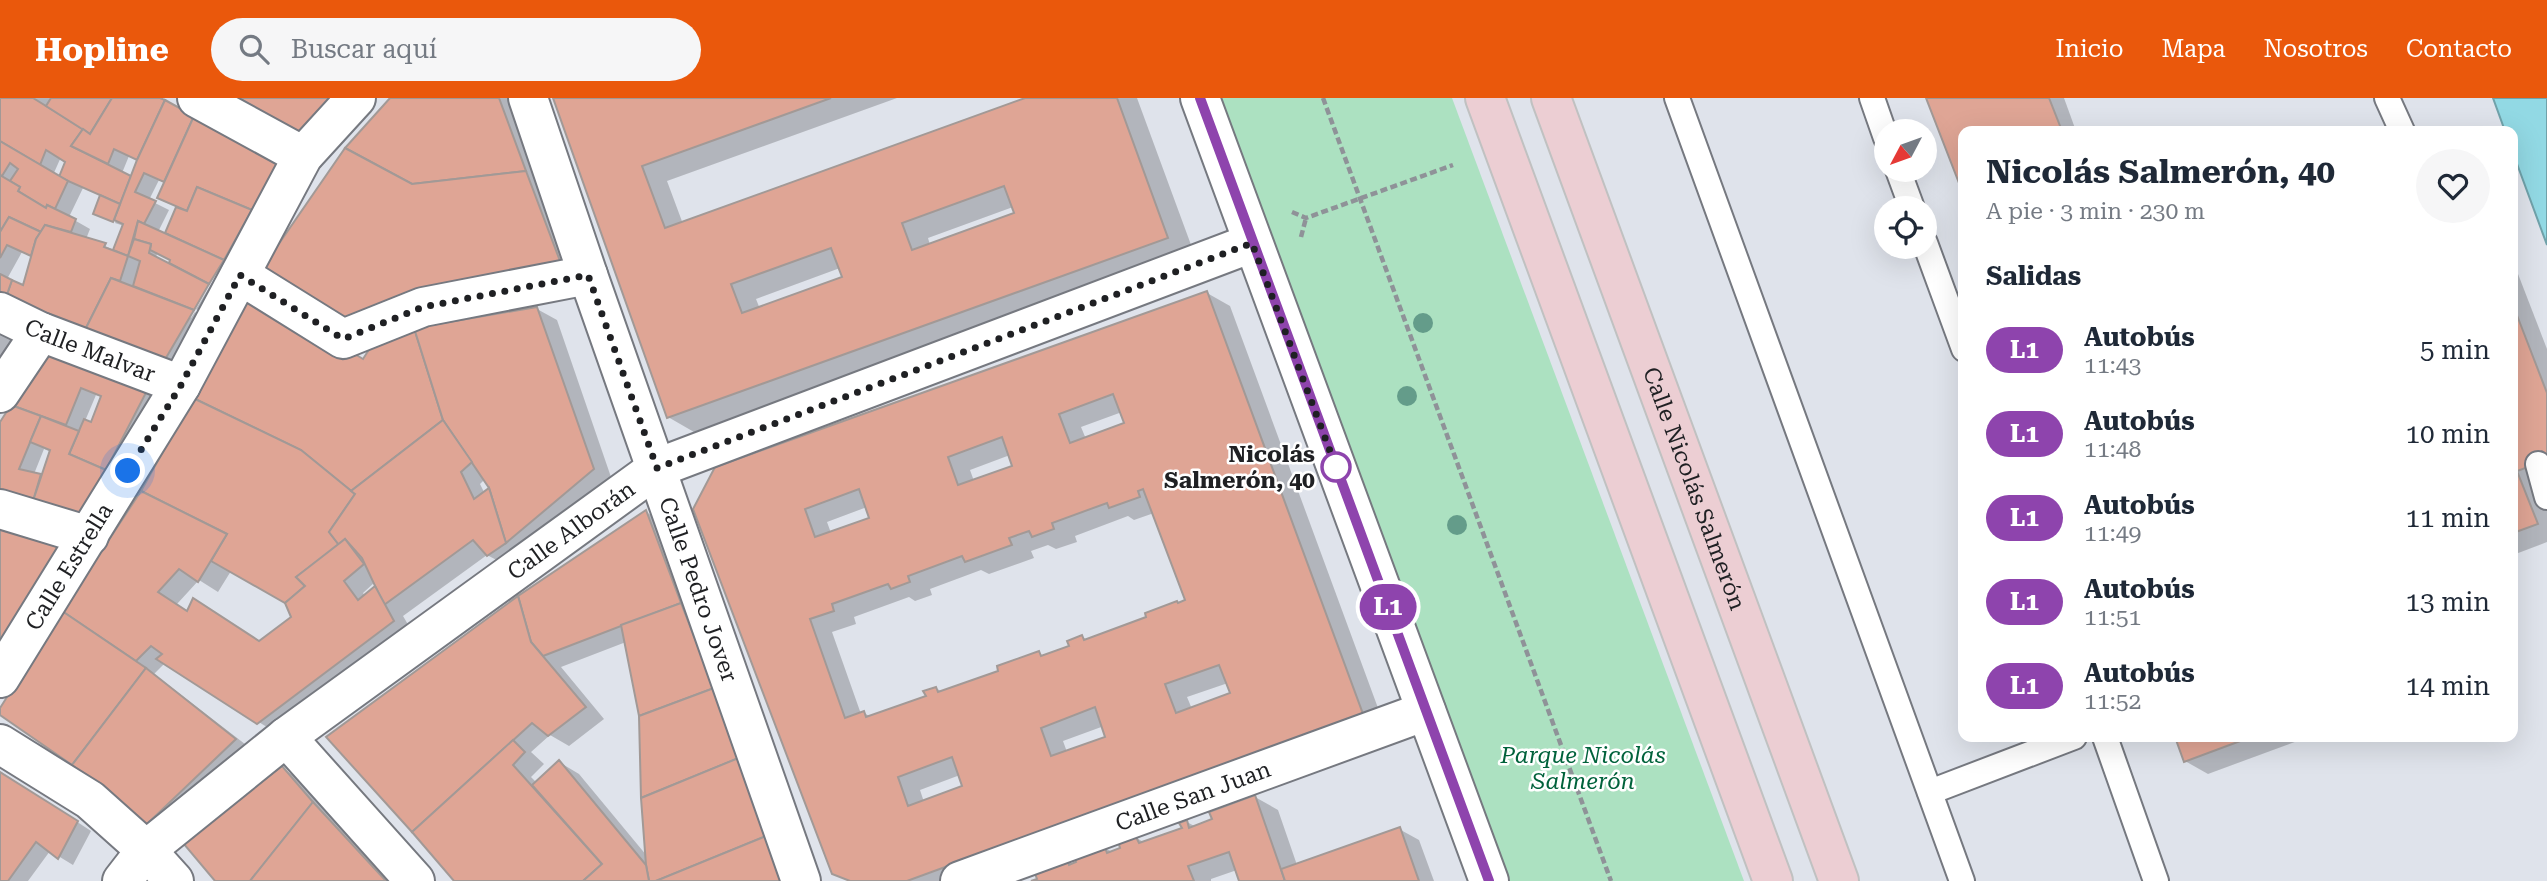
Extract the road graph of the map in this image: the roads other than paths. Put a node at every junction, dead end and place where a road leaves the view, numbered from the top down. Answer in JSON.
{"nodes":[{"id":1,"x":197,"y":98,"type":"edge"},
{"id":2,"x":356,"y":98,"type":"edge"},
{"id":3,"x":528,"y":98,"type":"edge"},
{"id":4,"x":1200,"y":98,"type":"edge"},
{"id":5,"x":1485,"y":98,"type":"edge"},
{"id":6,"x":1551,"y":98,"type":"edge"},
{"id":7,"x":1677,"y":98,"type":"edge"},
{"id":8,"x":1872,"y":98,"type":"edge"},
{"id":9,"x":2387,"y":98,"type":"edge"},
{"id":10,"x":1879,"y":119,"type":"edge"},
{"id":11,"x":2400,"y":126,"type":"edge"},
{"id":12,"x":303,"y":156,"type":"junction"},
{"id":13,"x":1252,"y":243,"type":"junction"},
{"id":14,"x":1931,"y":259,"type":"edge"},
{"id":15,"x":240,"y":275,"type":"junction"},
{"id":16,"x":588,"y":275,"type":"junction"},
{"id":17,"x":0,"y":312,"type":"edge"},
{"id":18,"x":41,"y":332,"type":"junction"},
{"id":19,"x":1958,"y":333,"type":"edge"},
{"id":20,"x":181,"y":385,"type":"junction"},
{"id":21,"x":0,"y":393,"type":"edge"},
{"id":22,"x":2538,"y":464,"type":"dead end"},
{"id":23,"x":657,"y":468,"type":"junction"},
{"id":24,"x":2547,"y":497,"type":"edge"},
{"id":25,"x":0,"y":509,"type":"edge"},
{"id":26,"x":89,"y":536,"type":"junction"},
{"id":27,"x":0,"y":678,"type":"edge"},
{"id":28,"x":1426,"y":711,"type":"junction"},
{"id":29,"x":286,"y":737,"type":"junction"},
{"id":30,"x":2061,"y":742,"type":"edge"},
{"id":31,"x":2107,"y":742,"type":"edge"},
{"id":32,"x":0,"y":744,"type":"edge"},
{"id":33,"x":1930,"y":792,"type":"junction"},
{"id":34,"x":146,"y":850,"type":"junction"},
{"id":35,"x":122,"y":881,"type":"edge"},
{"id":36,"x":174,"y":881,"type":"edge"},
{"id":37,"x":415,"y":881,"type":"edge"},
{"id":38,"x":801,"y":881,"type":"edge"},
{"id":39,"x":960,"y":881,"type":"edge"},
{"id":40,"x":1489,"y":881,"type":"edge"},
{"id":41,"x":1773,"y":881,"type":"edge"},
{"id":42,"x":1839,"y":881,"type":"edge"},
{"id":43,"x":1962,"y":881,"type":"edge"},
{"id":44,"x":2156,"y":881,"type":"edge"}],
"edges":[{"from":1,"to":12,"type":"street"},
{"from":2,"to":12,"type":"street","name":"Calle Estrella"},
{"from":3,"to":16,"type":"street","name":"Calle Pedro Jover"},
{"from":4,"to":13,"type":"street"},
{"from":5,"to":41,"type":"highway"},
{"from":6,"to":42,"type":"highway","name":"Calle Nicolás Salmerón"},
{"from":7,"to":33,"type":"lane"},
{"from":8,"to":10,"type":"lane"},
{"from":9,"to":11,"type":"lane"},
{"from":12,"to":15,"type":"street","name":"Calle Estrella"},
{"from":13,"to":23,"type":"street","name":"Calle Alborán"},
{"from":13,"to":28,"type":"street"},
{"from":14,"to":19,"type":"lane"},
{"from":15,"to":16,"type":"street"},
{"from":15,"to":20,"type":"street","name":"Calle Estrella"},
{"from":16,"to":23,"type":"street","name":"Calle Pedro Jover"},
{"from":17,"to":18,"type":"street","name":"Calle Malvar"},
{"from":18,"to":20,"type":"street","name":"Calle Malvar"},
{"from":18,"to":21,"type":"street"},
{"from":20,"to":26,"type":"street","name":"Calle Estrella"},
{"from":22,"to":24,"type":"lane"},
{"from":23,"to":29,"type":"street","name":"Calle Alborán"},
{"from":23,"to":38,"type":"street","name":"Calle Pedro Jover"},
{"from":25,"to":26,"type":"street"},
{"from":26,"to":27,"type":"street","name":"Calle Estrella"},
{"from":28,"to":39,"type":"street","name":"Calle San Juan"},
{"from":28,"to":40,"type":"street"},
{"from":29,"to":34,"type":"street","name":"Calle Alborán"},
{"from":29,"to":37,"type":"street"},
{"from":30,"to":33,"type":"lane"},
{"from":31,"to":44,"type":"lane"},
{"from":32,"to":34,"type":"street"},
{"from":33,"to":43,"type":"lane"},
{"from":34,"to":35,"type":"street","name":"Calle Alborán"},
{"from":34,"to":36,"type":"street"}]}
